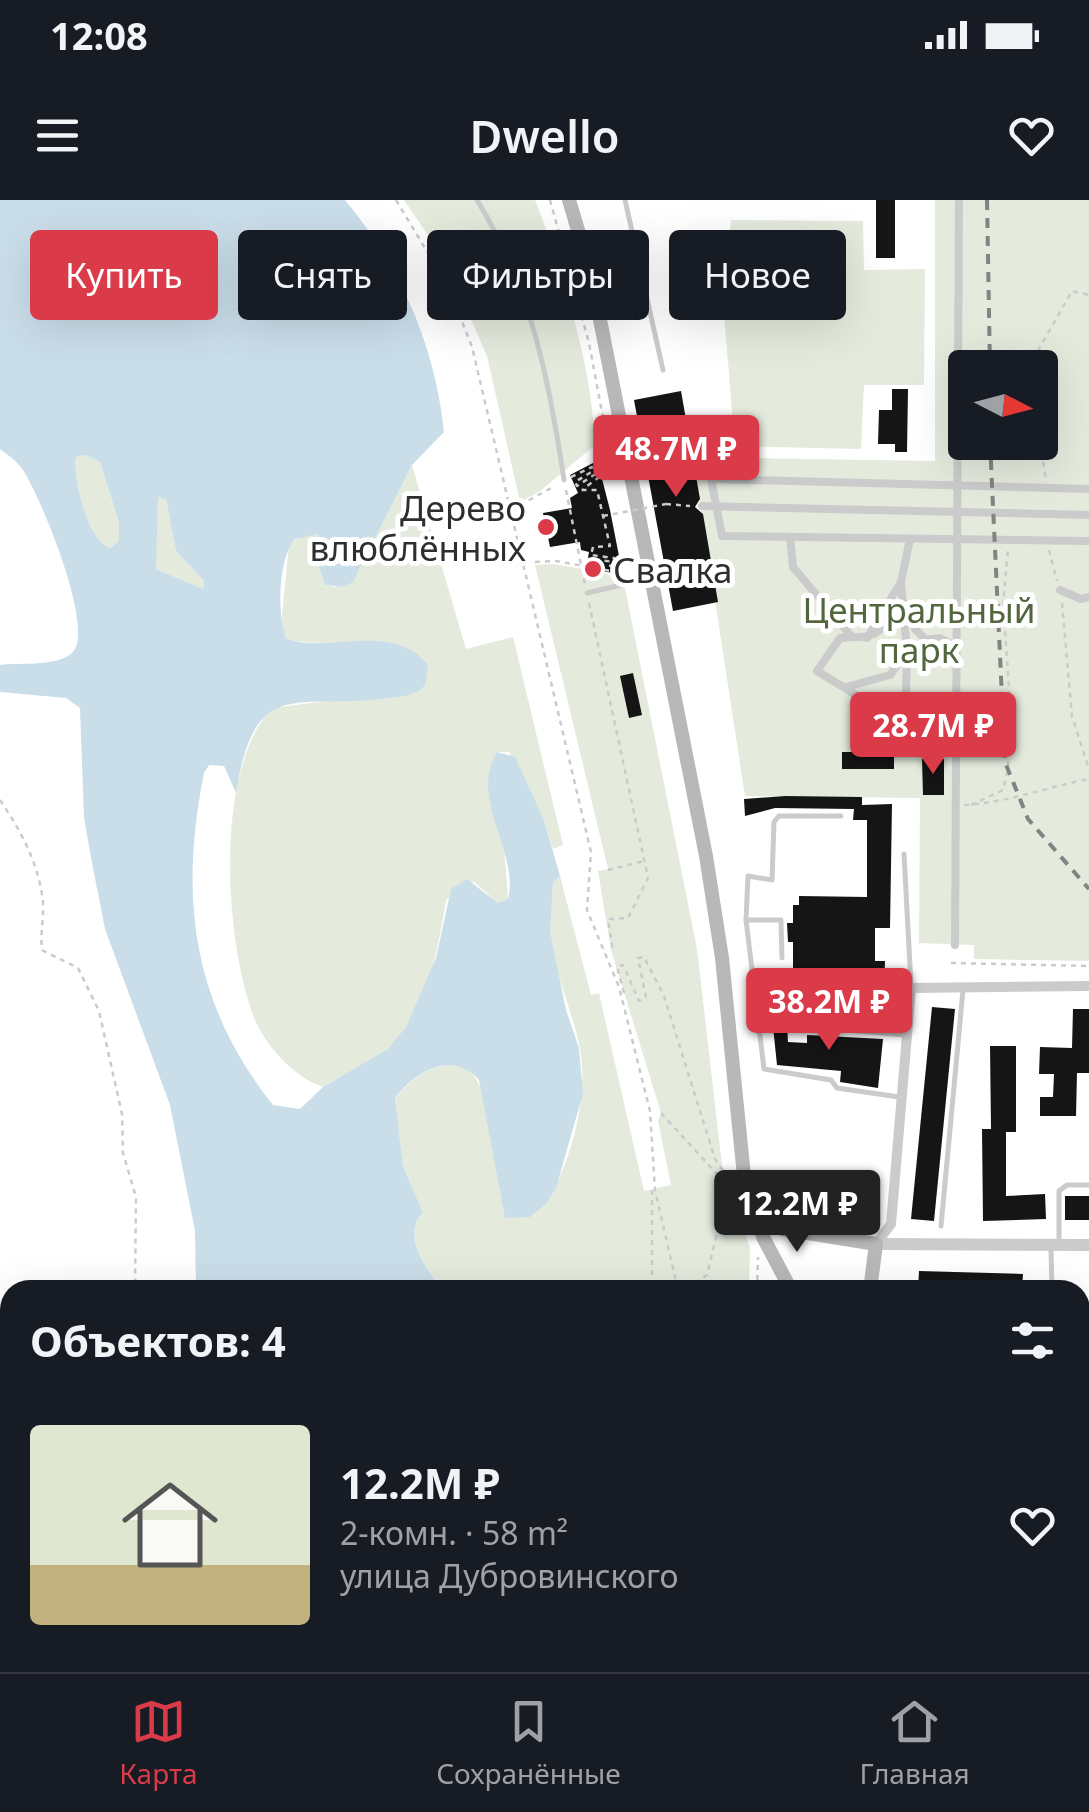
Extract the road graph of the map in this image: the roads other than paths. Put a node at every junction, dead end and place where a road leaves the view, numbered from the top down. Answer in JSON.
{"nodes":[{"id":1,"x":478,"y":200,"type":"edge"},
{"id":2,"x":569,"y":200,"type":"edge"},
{"id":3,"x":625,"y":200,"type":"edge"},
{"id":4,"x":959,"y":200,"type":"edge"},
{"id":5,"x":663,"y":370,"type":"dead end"},
{"id":6,"x":564,"y":480,"type":"road end"},
{"id":7,"x":960,"y":487,"type":"junction"},
{"id":8,"x":1089,"y":489,"type":"edge"},
{"id":9,"x":702,"y":506,"type":"road end"},
{"id":10,"x":717,"y":507,"type":"junction"},
{"id":11,"x":959,"y":512,"type":"junction"},
{"id":12,"x":1089,"y":514,"type":"edge"},
{"id":13,"x":790,"y":537,"type":"junction"},
{"id":14,"x":910,"y":539,"type":"junction"},
{"id":15,"x":960,"y":540,"type":"junction"},
{"id":16,"x":1089,"y":541,"type":"edge"},
{"id":17,"x":651,"y":578,"type":"junction"},
{"id":18,"x":901,"y":582,"type":"junction"},
{"id":19,"x":1060,"y":590,"type":"road end"},
{"id":20,"x":587,"y":593,"type":"road end"},
{"id":21,"x":1087,"y":600,"type":"edge"},
{"id":22,"x":906,"y":612,"type":"junction"},
{"id":23,"x":852,"y":637,"type":"junction"},
{"id":24,"x":867,"y":638,"type":"junction"},
{"id":25,"x":955,"y":646,"type":"junction"},
{"id":26,"x":907,"y":652,"type":"junction"},
{"id":27,"x":844,"y":687,"type":"junction"},
{"id":28,"x":906,"y":742,"type":"junction"},
{"id":29,"x":953,"y":743,"type":"junction"},
{"id":30,"x":841,"y":816,"type":"dead end"},
{"id":31,"x":904,"y":854,"type":"dead end"},
{"id":32,"x":746,"y":920,"type":"junction"},
{"id":33,"x":954,"y":945,"type":"dead end"},
{"id":34,"x":782,"y":958,"type":"dead end"},
{"id":35,"x":964,"y":985,"type":"junction"},
{"id":36,"x":1089,"y":986,"type":"edge"},
{"id":37,"x":912,"y":988,"type":"junction"},
{"id":38,"x":803,"y":1026,"type":"dead end"},
{"id":39,"x":908,"y":1035,"type":"junction"},
{"id":40,"x":902,"y":1097,"type":"junction"},
{"id":41,"x":1089,"y":1185,"type":"edge"},
{"id":42,"x":751,"y":1199,"type":"junction"},
{"id":43,"x":941,"y":1226,"type":"dead end"},
{"id":44,"x":876,"y":1244,"type":"junction"},
{"id":45,"x":1055,"y":1245,"type":"junction"},
{"id":46,"x":1089,"y":1245,"type":"edge"},
{"id":47,"x":786,"y":1280,"type":"edge"},
{"id":48,"x":871,"y":1280,"type":"edge"},
{"id":49,"x":1053,"y":1280,"type":"edge"}],
"edges":[{"from":1,"to":6,"type":"lane"},
{"from":2,"to":17,"type":"main road"},
{"from":3,"to":5,"type":"lane"},
{"from":4,"to":7,"type":"street"},
{"from":7,"to":8,"type":"street"},
{"from":7,"to":10,"type":"street"},
{"from":7,"to":11,"type":"street"},
{"from":9,"to":10,"type":"street"},
{"from":10,"to":11,"type":"street"},
{"from":10,"to":13,"type":"street"},
{"from":11,"to":12,"type":"street"},
{"from":11,"to":15,"type":"street"},
{"from":13,"to":14,"type":"street"},
{"from":13,"to":23,"type":"street"},
{"from":14,"to":15,"type":"street"},
{"from":14,"to":18,"type":"street"},
{"from":15,"to":16,"type":"street"},
{"from":15,"to":25,"type":"street"},
{"from":17,"to":20,"type":"lane"},
{"from":17,"to":42,"type":"main road"},
{"from":18,"to":22,"type":"street"},
{"from":18,"to":24,"type":"street"},
{"from":19,"to":21,"type":"street"},
{"from":22,"to":24,"type":"street"},
{"from":22,"to":25,"type":"street"},
{"from":22,"to":26,"type":"street"},
{"from":23,"to":24,"type":"street"},
{"from":23,"to":27,"type":"street"},
{"from":25,"to":29,"type":"street"},
{"from":26,"to":27,"type":"street"},
{"from":26,"to":28,"type":"street"},
{"from":27,"to":28,"type":"street"},
{"from":28,"to":29,"type":"street"},
{"from":29,"to":33,"type":"street"},
{"from":30,"to":32,"type":"lane"},
{"from":31,"to":37,"type":"lane"},
{"from":32,"to":34,"type":"lane"},
{"from":32,"to":40,"type":"lane"},
{"from":35,"to":36,"type":"street"},
{"from":35,"to":37,"type":"street"},
{"from":35,"to":43,"type":"lane"},
{"from":37,"to":39,"type":"street"},
{"from":38,"to":39,"type":"lane"},
{"from":39,"to":40,"type":"street"},
{"from":40,"to":44,"type":"street"},
{"from":41,"to":45,"type":"lane"},
{"from":42,"to":44,"type":"main road"},
{"from":42,"to":47,"type":"main road"},
{"from":44,"to":45,"type":"street"},
{"from":44,"to":48,"type":"main road"},
{"from":45,"to":46,"type":"street"},
{"from":45,"to":49,"type":"lane"}]}
